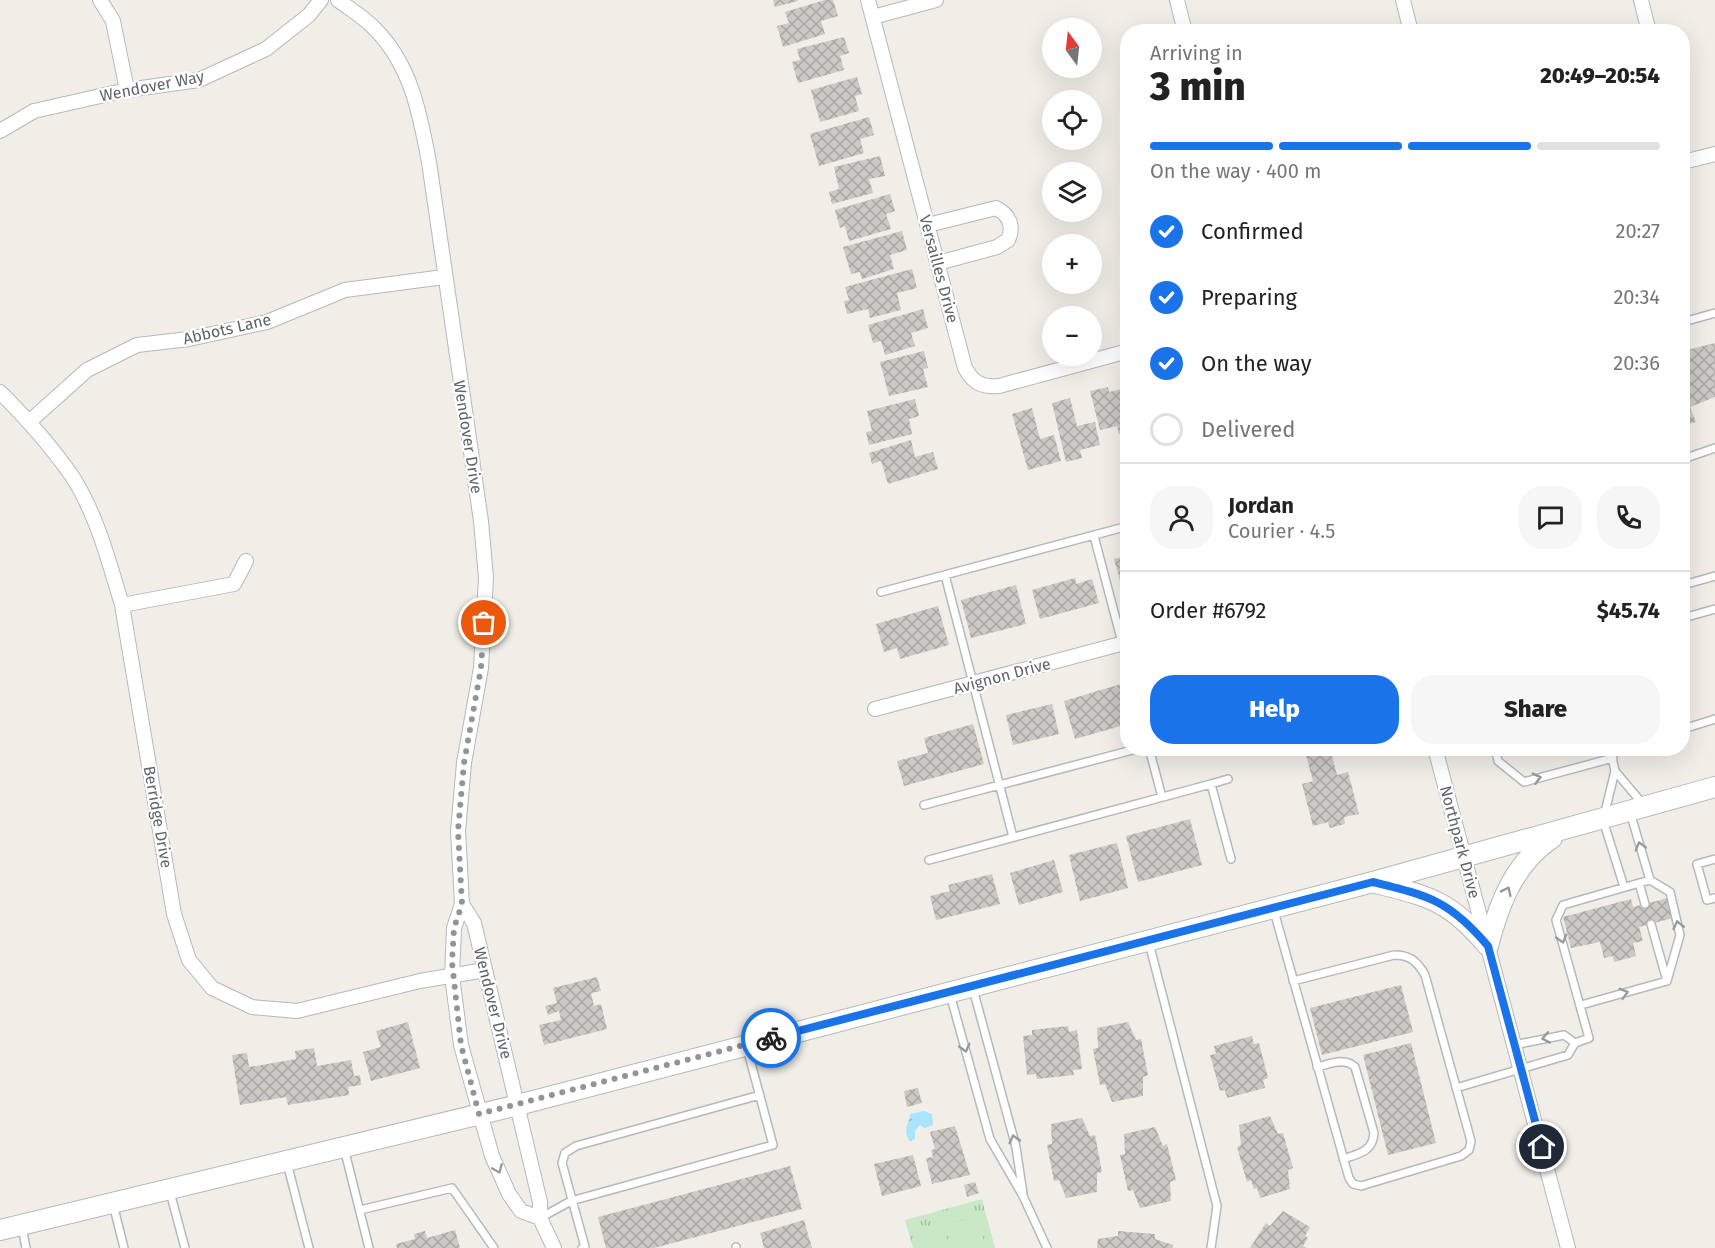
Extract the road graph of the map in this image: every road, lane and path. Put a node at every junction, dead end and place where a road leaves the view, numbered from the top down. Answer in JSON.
{"nodes":[{"id":1,"x":100,"y":0,"type":"edge"},
{"id":2,"x":321,"y":0,"type":"edge"},
{"id":3,"x":338,"y":0,"type":"edge"},
{"id":4,"x":868,"y":0,"type":"edge"},
{"id":5,"x":936,"y":0,"type":"edge"},
{"id":6,"x":1177,"y":0,"type":"edge"},
{"id":7,"x":1403,"y":0,"type":"edge"},
{"id":8,"x":1641,"y":0,"type":"edge"},
{"id":9,"x":873,"y":17,"type":"junction"},
{"id":10,"x":1183,"y":24,"type":"edge"},
{"id":11,"x":1410,"y":24,"type":"edge"},
{"id":12,"x":1647,"y":24,"type":"edge"},
{"id":13,"x":127,"y":90,"type":"junction"},
{"id":14,"x":0,"y":131,"type":"edge"},
{"id":15,"x":1715,"y":154,"type":"edge"},
{"id":16,"x":1690,"y":159,"type":"edge"},
{"id":17,"x":928,"y":225,"type":"junction"},
{"id":18,"x":938,"y":263,"type":"junction"},
{"id":19,"x":444,"y":276,"type":"junction"},
{"id":20,"x":1715,"y":313,"type":"edge"},
{"id":21,"x":1690,"y":320,"type":"edge"},
{"id":22,"x":1120,"y":353,"type":"edge"},
{"id":23,"x":0,"y":392,"type":"edge"},
{"id":24,"x":29,"y":422,"type":"junction"},
{"id":25,"x":1715,"y":448,"type":"edge"},
{"id":26,"x":1690,"y":457,"type":"edge"},
{"id":27,"x":1120,"y":528,"type":"edge"},
{"id":28,"x":1095,"y":536,"type":"junction"},
{"id":29,"x":246,"y":561,"type":"dead end"},
{"id":30,"x":945,"y":575,"type":"junction"},
{"id":31,"x":1715,"y":576,"type":"edge"},
{"id":32,"x":1690,"y":583,"type":"edge"},
{"id":33,"x":881,"y":592,"type":"dead end"},
{"id":34,"x":122,"y":605,"type":"junction"},
{"id":35,"x":1715,"y":609,"type":"edge"},
{"id":36,"x":1690,"y":616,"type":"edge"},
{"id":37,"x":1120,"y":625,"type":"edge"},
{"id":38,"x":1120,"y":644,"type":"edge"},
{"id":39,"x":974,"y":683,"type":"junction"},
{"id":40,"x":875,"y":709,"type":"dead end"},
{"id":41,"x":1715,"y":719,"type":"edge"},
{"id":42,"x":1690,"y":727,"type":"edge"},
{"id":43,"x":1120,"y":753,"type":"edge"},
{"id":44,"x":1151,"y":756,"type":"edge"},
{"id":45,"x":1437,"y":756,"type":"edge"},
{"id":46,"x":1498,"y":756,"type":"edge"},
{"id":47,"x":1612,"y":758,"type":"joint"},
{"id":48,"x":1615,"y":771,"type":"junction"},
{"id":49,"x":1228,"y":779,"type":"dead end"},
{"id":50,"x":1211,"y":784,"type":"junction"},
{"id":51,"x":1001,"y":785,"type":"junction"},
{"id":52,"x":1715,"y":787,"type":"edge"},
{"id":53,"x":1162,"y":797,"type":"junction"},
{"id":54,"x":924,"y":804,"type":"dead end"},
{"id":55,"x":1638,"y":809,"type":"junction"},
{"id":56,"x":1604,"y":820,"type":"junction"},
{"id":57,"x":1560,"y":832,"type":"junction"},
{"id":58,"x":1013,"y":837,"type":"junction"},
{"id":59,"x":1465,"y":857,"type":"junction"},
{"id":60,"x":1231,"y":859,"type":"dead end"},
{"id":61,"x":1715,"y":859,"type":"edge"},
{"id":62,"x":929,"y":860,"type":"dead end"},
{"id":63,"x":1650,"y":880,"type":"junction"},
{"id":64,"x":1373,"y":882,"type":"junction"},
{"id":65,"x":1639,"y":883,"type":"junction"},
{"id":66,"x":1624,"y":887,"type":"junction"},
{"id":67,"x":1715,"y":898,"type":"edge"},
{"id":68,"x":462,"y":904,"type":"junction"},
{"id":69,"x":1645,"y":904,"type":"dead end"},
{"id":70,"x":1273,"y":908,"type":"junction"},
{"id":71,"x":1651,"y":924,"type":"dead end"},
{"id":72,"x":1149,"y":940,"type":"junction"},
{"id":73,"x":1488,"y":946,"type":"junction"},
{"id":74,"x":484,"y":970,"type":"junction"},
{"id":75,"x":452,"y":976,"type":"junction"},
{"id":76,"x":1293,"y":981,"type":"junction"},
{"id":77,"x":1667,"y":981,"type":"junction"},
{"id":78,"x":972,"y":986,"type":"junction"},
{"id":79,"x":949,"y":991,"type":"junction"},
{"id":80,"x":1581,"y":1005,"type":"junction"},
{"id":81,"x":1575,"y":1043,"type":"junction"},
{"id":82,"x":747,"y":1045,"type":"junction"},
{"id":83,"x":1514,"y":1045,"type":"junction"},
{"id":84,"x":1317,"y":1067,"type":"junction"},
{"id":85,"x":1521,"y":1069,"type":"junction"},
{"id":86,"x":1456,"y":1088,"type":"junction"},
{"id":87,"x":760,"y":1095,"type":"junction"},
{"id":88,"x":518,"y":1105,"type":"junction"},
{"id":89,"x":479,"y":1114,"type":"junction"},
{"id":90,"x":344,"y":1148,"type":"junction"},
{"id":91,"x":1343,"y":1159,"type":"junction"},
{"id":92,"x":287,"y":1161,"type":"junction"},
{"id":93,"x":169,"y":1189,"type":"junction"},
{"id":94,"x":1023,"y":1196,"type":"junction"},
{"id":95,"x":571,"y":1201,"type":"junction"},
{"id":96,"x":113,"y":1203,"type":"junction"},
{"id":97,"x":360,"y":1210,"type":"junction"},
{"id":98,"x":540,"y":1218,"type":"junction"},
{"id":99,"x":21,"y":1225,"type":"junction"},
{"id":100,"x":0,"y":1230,"type":"edge"},
{"id":101,"x":26,"y":1248,"type":"edge"},
{"id":102,"x":124,"y":1248,"type":"edge"},
{"id":103,"x":185,"y":1248,"type":"edge"},
{"id":104,"x":309,"y":1248,"type":"edge"},
{"id":105,"x":369,"y":1248,"type":"edge"},
{"id":106,"x":494,"y":1248,"type":"edge"},
{"id":107,"x":554,"y":1248,"type":"edge"},
{"id":108,"x":582,"y":1248,"type":"edge"},
{"id":109,"x":1047,"y":1248,"type":"edge"},
{"id":110,"x":1211,"y":1248,"type":"edge"},
{"id":111,"x":1568,"y":1248,"type":"edge"}],
"edges":[{"from":1,"to":13,"type":"street"},
{"from":2,"to":13,"type":"street","name":"Wendover Way"},
{"from":3,"to":19,"type":"street","name":"Wendover Drive"},
{"from":4,"to":9,"type":"street","name":"Versailles Drive"},
{"from":5,"to":9,"type":"street"},
{"from":6,"to":10,"type":"street"},
{"from":7,"to":11,"type":"street"},
{"from":8,"to":12,"type":"street"},
{"from":9,"to":17,"type":"street","name":"Versailles Drive"},
{"from":13,"to":14,"type":"street","name":"Wendover Way"},
{"from":15,"to":16,"type":"street"},
{"from":17,"to":18,"type":"street","name":"Versailles Drive"},
{"from":17,"to":18,"type":"street"},
{"from":18,"to":22,"type":"street","name":"Versailles Drive"},
{"from":19,"to":24,"type":"street","name":"Abbots Lane"},
{"from":19,"to":68,"type":"street","name":"Wendover Drive"},
{"from":20,"to":21,"type":"lane"},
{"from":23,"to":24,"type":"street","name":"Berridge Drive"},
{"from":24,"to":34,"type":"street","name":"Berridge Drive"},
{"from":25,"to":26,"type":"lane"},
{"from":27,"to":28,"type":"lane"},
{"from":28,"to":30,"type":"lane"},
{"from":28,"to":37,"type":"lane"},
{"from":29,"to":34,"type":"street"},
{"from":30,"to":33,"type":"lane"},
{"from":30,"to":39,"type":"lane"},
{"from":31,"to":32,"type":"lane"},
{"from":34,"to":75,"type":"street","name":"Berridge Drive"},
{"from":35,"to":36,"type":"lane"},
{"from":38,"to":39,"type":"street","name":"Avignon Drive"},
{"from":39,"to":40,"type":"street","name":"Avignon Drive"},
{"from":39,"to":51,"type":"lane"},
{"from":41,"to":42,"type":"lane"},
{"from":43,"to":51,"type":"lane"},
{"from":44,"to":53,"type":"lane"},
{"from":45,"to":59,"type":"street","name":"Northpark Drive"},
{"from":46,"to":47,"type":"lane","one_way":true},
{"from":47,"to":48,"type":"lane"},
{"from":48,"to":55,"type":"lane"},
{"from":48,"to":56,"type":"lane"},
{"from":49,"to":50,"type":"lane"},
{"from":50,"to":53,"type":"lane"},
{"from":50,"to":60,"type":"lane"},
{"from":51,"to":54,"type":"lane"},
{"from":51,"to":58,"type":"lane"},
{"from":52,"to":55,"type":"main road"},
{"from":53,"to":58,"type":"lane"},
{"from":55,"to":56,"type":"main road"},
{"from":63,"to":55,"type":"lane","one_way":true},
{"from":56,"to":57,"type":"main road"},
{"from":56,"to":66,"type":"lane"},
{"from":57,"to":59,"type":"main road"},
{"from":73,"to":57,"type":"main road","one_way":true},
{"from":58,"to":62,"type":"lane"},
{"from":59,"to":64,"type":"main road"},
{"from":59,"to":73,"type":"street","name":"Northpark Drive"},
{"from":61,"to":67,"type":"lane"},
{"from":63,"to":65,"type":"lane"},
{"from":77,"to":63,"type":"lane","one_way":true},
{"from":64,"to":70,"type":"main road"},
{"from":64,"to":73,"type":"main road"},
{"from":65,"to":66,"type":"lane"},
{"from":65,"to":69,"type":"lane"},
{"from":66,"to":80,"type":"lane","one_way":true},
{"from":68,"to":74,"type":"street","name":"Wendover Drive"},
{"from":68,"to":75,"type":"street","name":"Wendover Drive"},
{"from":70,"to":72,"type":"main road"},
{"from":70,"to":76,"type":"lane"},
{"from":71,"to":77,"type":"lane"},
{"from":72,"to":78,"type":"main road"},
{"from":72,"to":110,"type":"lane"},
{"from":73,"to":83,"type":"street","name":"Northpark Drive"},
{"from":74,"to":75,"type":"street","name":"Berridge Drive"},
{"from":74,"to":88,"type":"street","name":"Wendover Drive"},
{"from":75,"to":89,"type":"street","name":"Wendover Drive"},
{"from":76,"to":84,"type":"lane"},
{"from":76,"to":86,"type":"lane"},
{"from":80,"to":77,"type":"lane","one_way":true},
{"from":78,"to":79,"type":"main road"},
{"from":94,"to":78,"type":"lane","one_way":true},
{"from":79,"to":82,"type":"main road"},
{"from":79,"to":94,"type":"lane","one_way":true},
{"from":80,"to":81,"type":"lane"},
{"from":81,"to":83,"type":"lane","one_way":true},
{"from":81,"to":85,"type":"lane"},
{"from":82,"to":87,"type":"lane"},
{"from":82,"to":88,"type":"main road"},
{"from":83,"to":85,"type":"street","name":"Northpark Drive"},
{"from":84,"to":91,"type":"lane"},
{"from":84,"to":91,"type":"lane"},
{"from":85,"to":86,"type":"lane"},
{"from":85,"to":111,"type":"street","name":"Northpark Drive"},
{"from":86,"to":91,"type":"lane"},
{"from":87,"to":95,"type":"lane"},
{"from":87,"to":95,"type":"lane"},
{"from":88,"to":89,"type":"main road"},
{"from":88,"to":98,"type":"street","name":"Wendover Drive"},
{"from":89,"to":90,"type":"main road"},
{"from":89,"to":98,"type":"street","name":"Wendover Drive","one_way":true},
{"from":90,"to":92,"type":"main road"},
{"from":90,"to":97,"type":"lane"},
{"from":92,"to":93,"type":"main road"},
{"from":92,"to":104,"type":"lane"},
{"from":93,"to":96,"type":"main road"},
{"from":93,"to":103,"type":"lane"},
{"from":94,"to":109,"type":"lane"},
{"from":95,"to":98,"type":"lane"},
{"from":95,"to":108,"type":"lane"},
{"from":96,"to":99,"type":"main road"},
{"from":96,"to":102,"type":"lane"},
{"from":97,"to":105,"type":"lane"},
{"from":97,"to":106,"type":"lane"},
{"from":98,"to":107,"type":"street"},
{"from":99,"to":100,"type":"main road"},
{"from":99,"to":101,"type":"lane"}]}
